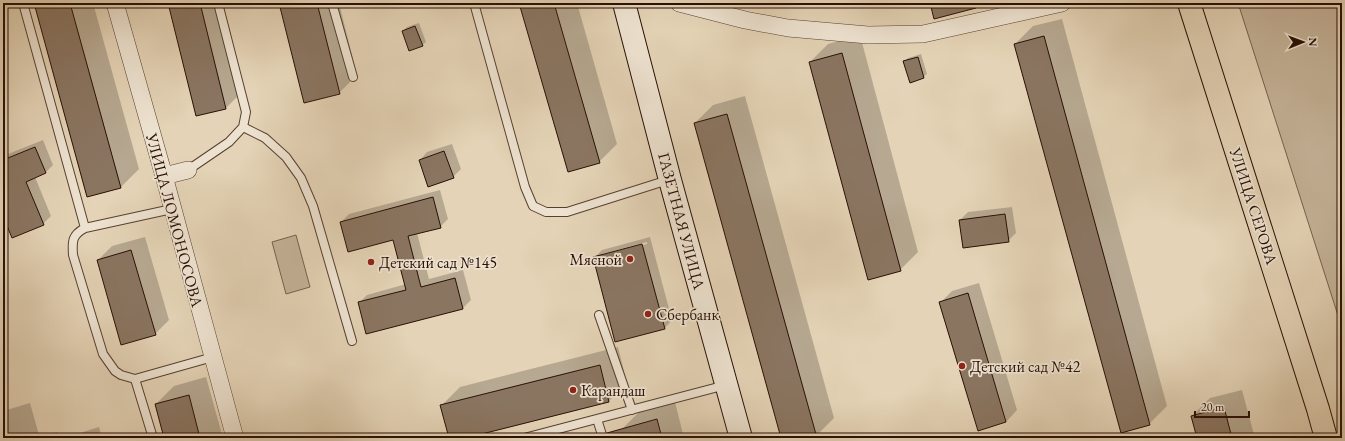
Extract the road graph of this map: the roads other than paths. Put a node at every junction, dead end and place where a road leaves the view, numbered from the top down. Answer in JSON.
{"nodes":[{"id":1,"x":23,"y":3,"type":"edge"},
{"id":2,"x":114,"y":3,"type":"edge"},
{"id":3,"x":218,"y":3,"type":"edge"},
{"id":4,"x":332,"y":3,"type":"edge"},
{"id":5,"x":474,"y":3,"type":"edge"},
{"id":6,"x":624,"y":3,"type":"edge"},
{"id":7,"x":679,"y":3,"type":"edge"},
{"id":8,"x":1062,"y":3,"type":"edge"},
{"id":9,"x":1189,"y":3,"type":"edge"},
{"id":10,"x":353,"y":77,"type":"dead end"},
{"id":11,"x":243,"y":128,"type":"junction"},
{"id":12,"x":188,"y":170,"type":"joint"},
{"id":13,"x":164,"y":176,"type":"junction"},
{"id":14,"x":670,"y":180,"type":"junction"},
{"id":15,"x":172,"y":209,"type":"junction"},
{"id":16,"x":85,"y":228,"type":"junction"},
{"id":17,"x":599,"y":315,"type":"dead end"},
{"id":18,"x":352,"y":340,"type":"dead end"},
{"id":19,"x":213,"y":357,"type":"junction"},
{"id":20,"x":135,"y":379,"type":"junction"},
{"id":21,"x":727,"y":384,"type":"junction"},
{"id":22,"x":1318,"y":409,"type":"junction"},
{"id":23,"x":632,"y":410,"type":"junction"},
{"id":24,"x":597,"y":419,"type":"junction"},
{"id":25,"x":153,"y":438,"type":"edge"},
{"id":26,"x":235,"y":438,"type":"edge"},
{"id":27,"x":524,"y":438,"type":"edge"},
{"id":28,"x":602,"y":438,"type":"edge"},
{"id":29,"x":741,"y":438,"type":"edge"},
{"id":30,"x":1326,"y":438,"type":"edge"},
{"id":31,"x":1336,"y":438,"type":"edge"}],
"edges":[{"from":1,"to":16,"type":"lane"},
{"from":2,"to":13,"type":"street","name":"УЛИЦА ЛОМОНОСОВА"},
{"from":3,"to":11,"type":"lane"},
{"from":4,"to":10,"type":"lane"},
{"from":5,"to":14,"type":"lane"},
{"from":6,"to":14,"type":"main road","name":"ГАЗЕТНАЯ УЛИЦА"},
{"from":7,"to":8,"type":"street"},
{"from":9,"to":22,"type":"main road","name":"УЛИЦА СЕРОВА"},
{"from":11,"to":12,"type":"lane"},
{"from":11,"to":18,"type":"lane"},
{"from":12,"to":13,"type":"street"},
{"from":13,"to":15,"type":"street","name":"УЛИЦА ЛОМОНОСОВА"},
{"from":14,"to":21,"type":"main road","name":"ГАЗЕТНАЯ УЛИЦА"},
{"from":15,"to":16,"type":"lane"},
{"from":15,"to":19,"type":"street","name":"УЛИЦА ЛОМОНОСОВА"},
{"from":16,"to":20,"type":"lane"},
{"from":17,"to":23,"type":"lane"},
{"from":19,"to":20,"type":"lane"},
{"from":19,"to":26,"type":"street","name":"УЛИЦА ЛОМОНОСОВА"},
{"from":20,"to":25,"type":"lane"},
{"from":21,"to":23,"type":"lane"},
{"from":21,"to":29,"type":"main road","name":"ГАЗЕТНАЯ УЛИЦА"},
{"from":22,"to":30,"type":"main road","name":"УЛИЦА СЕРОВА"},
{"from":22,"to":31,"type":"main road","name":"УЛИЦА СЕРОВА"},
{"from":23,"to":24,"type":"lane"},
{"from":24,"to":27,"type":"lane"},
{"from":24,"to":28,"type":"lane"}]}
